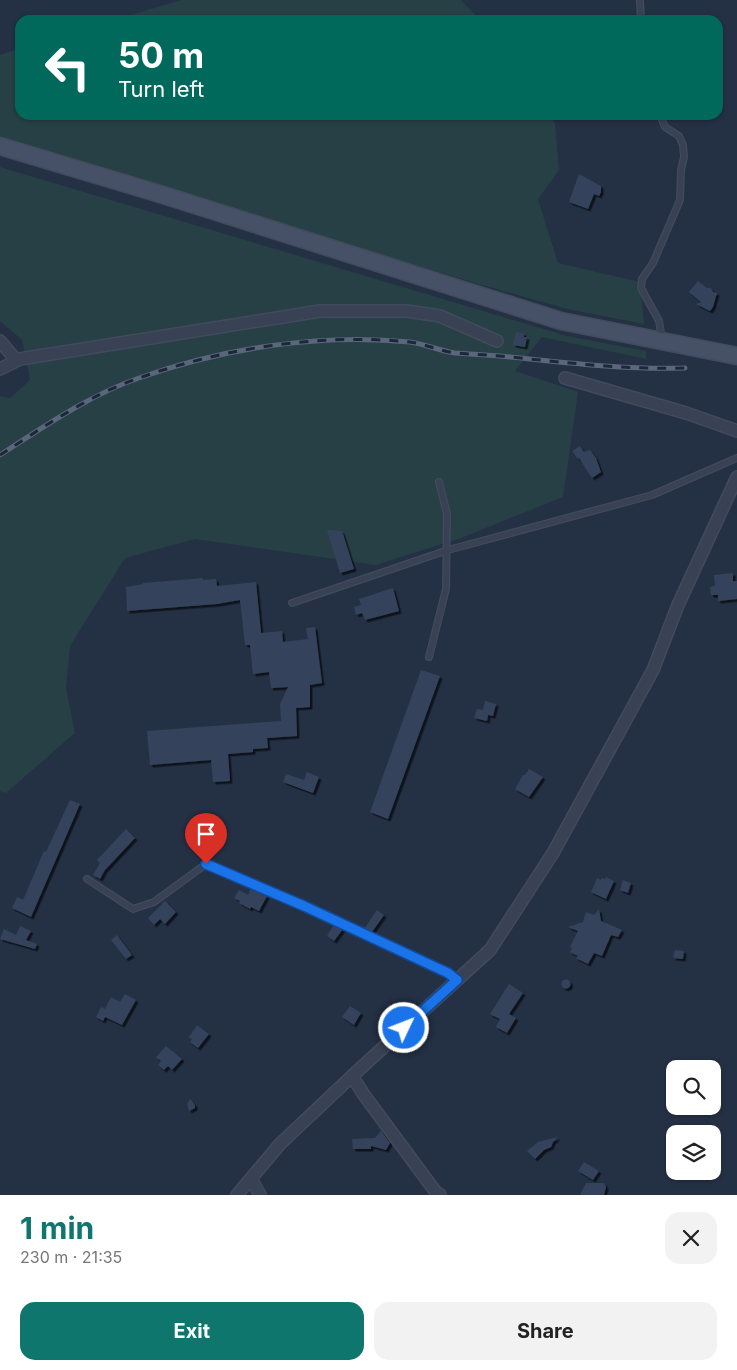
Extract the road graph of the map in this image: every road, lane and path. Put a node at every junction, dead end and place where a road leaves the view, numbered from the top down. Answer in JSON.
{"nodes":[{"id":1,"x":640,"y":0,"type":"edge"},
{"id":2,"x":641,"y":15,"type":"edge"},
{"id":3,"x":662,"y":120,"type":"edge"},
{"id":4,"x":0,"y":146,"type":"edge"},
{"id":5,"x":0,"y":341,"type":"edge"},
{"id":6,"x":497,"y":341,"type":"dead end"},
{"id":7,"x":663,"y":341,"type":"junction"},
{"id":8,"x":737,"y":356,"type":"edge"},
{"id":9,"x":16,"y":360,"type":"junction"},
{"id":10,"x":0,"y":369,"type":"edge"},
{"id":11,"x":565,"y":378,"type":"dead end"},
{"id":12,"x":737,"y":431,"type":"edge"},
{"id":13,"x":737,"y":458,"type":"edge"},
{"id":14,"x":737,"y":477,"type":"edge"},
{"id":15,"x":439,"y":482,"type":"dead end"},
{"id":16,"x":448,"y":550,"type":"junction"},
{"id":17,"x":292,"y":603,"type":"dead end"},
{"id":18,"x":429,"y":658,"type":"dead end"},
{"id":19,"x":87,"y":879,"type":"dead end"},
{"id":20,"x":457,"y":980,"type":"junction"},
{"id":21,"x":352,"y":1076,"type":"junction"},
{"id":22,"x":251,"y":1179,"type":"junction"},
{"id":23,"x":237,"y":1195,"type":"edge"},
{"id":24,"x":260,"y":1195,"type":"edge"},
{"id":25,"x":440,"y":1195,"type":"edge"}],
"edges":[{"from":1,"to":2,"type":"lane"},
{"from":3,"to":7,"type":"lane"},
{"from":4,"to":7,"type":"main road"},
{"from":5,"to":9,"type":"street"},
{"from":6,"to":9,"type":"street"},
{"from":7,"to":8,"type":"main road"},
{"from":9,"to":10,"type":"street"},
{"from":11,"to":12,"type":"street"},
{"from":13,"to":16,"type":"lane"},
{"from":14,"to":20,"type":"street"},
{"from":15,"to":16,"type":"lane"},
{"from":16,"to":17,"type":"lane"},
{"from":16,"to":18,"type":"lane"},
{"from":19,"to":20,"type":"lane"},
{"from":20,"to":21,"type":"street"},
{"from":21,"to":22,"type":"street"},
{"from":21,"to":25,"type":"street"},
{"from":22,"to":23,"type":"street"},
{"from":22,"to":24,"type":"street"}]}
